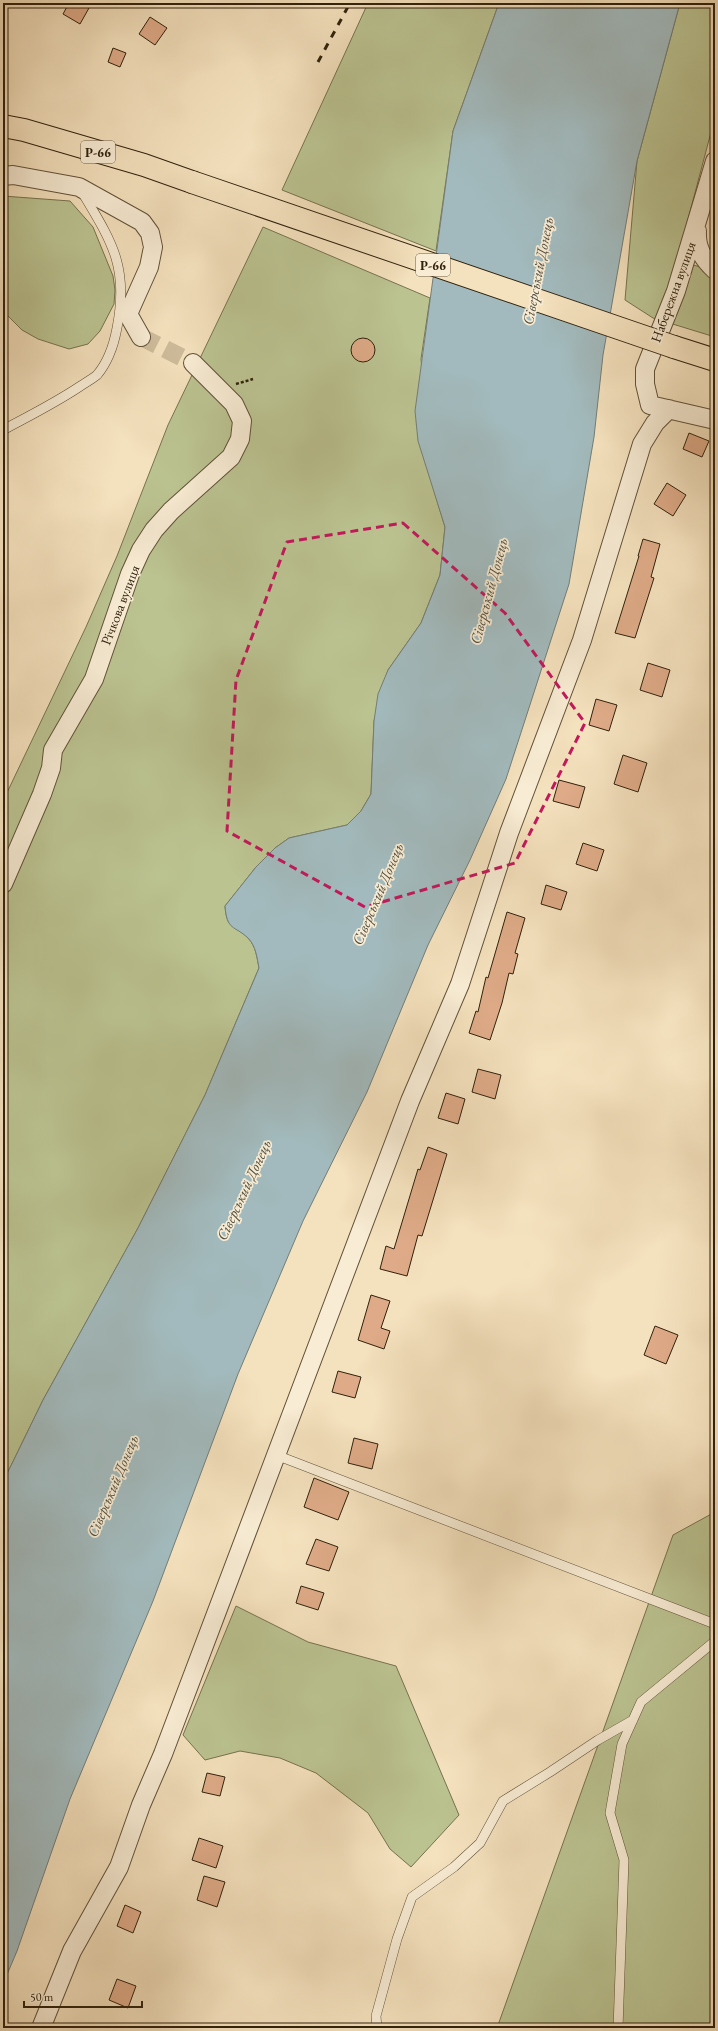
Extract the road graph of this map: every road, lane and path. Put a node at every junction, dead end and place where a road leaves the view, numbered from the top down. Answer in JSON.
{"nodes":[{"id":1,"x":3,"y":126,"type":"edge"},
{"id":2,"x":715,"y":161,"type":"edge"},
{"id":3,"x":3,"y":176,"type":"edge"},
{"id":4,"x":79,"y":187,"type":"junction"},
{"id":5,"x":698,"y":222,"type":"junction"},
{"id":6,"x":715,"y":270,"type":"edge"},
{"id":7,"x":141,"y":337,"type":"tunnel mouth"},
{"id":8,"x":715,"y":360,"type":"edge"},
{"id":9,"x":193,"y":363,"type":"tunnel mouth"},
{"id":10,"x":669,"y":409,"type":"junction"},
{"id":11,"x":715,"y":420,"type":"edge"},
{"id":12,"x":3,"y":430,"type":"edge"},
{"id":13,"x":3,"y":884,"type":"edge"},
{"id":14,"x":276,"y":1455,"type":"junction"},
{"id":15,"x":715,"y":1624,"type":"edge"},
{"id":16,"x":715,"y":1641,"type":"edge"},
{"id":17,"x":633,"y":1720,"type":"junction"},
{"id":18,"x":41,"y":2028,"type":"edge"},
{"id":19,"x":376,"y":2028,"type":"edge"},
{"id":20,"x":618,"y":2028,"type":"edge"}],
"edges":[{"from":1,"to":8,"type":"main road","number":"Р-66","bridge":true},
{"from":2,"to":5,"type":"street","name":"Набережна вулиця"},
{"from":3,"to":4,"type":"street"},
{"from":4,"to":7,"type":"street"},
{"from":4,"to":12,"type":"lane"},
{"from":5,"to":6,"type":"street"},
{"from":5,"to":10,"type":"street","name":"Набережна вулиця"},
{"from":9,"to":13,"type":"street","name":"Річкова вулиця"},
{"from":10,"to":11,"type":"street"},
{"from":10,"to":14,"type":"street"},
{"from":14,"to":15,"type":"lane"},
{"from":14,"to":18,"type":"street"},
{"from":16,"to":17,"type":"lane"},
{"from":17,"to":19,"type":"lane"},
{"from":17,"to":20,"type":"lane"}]}
